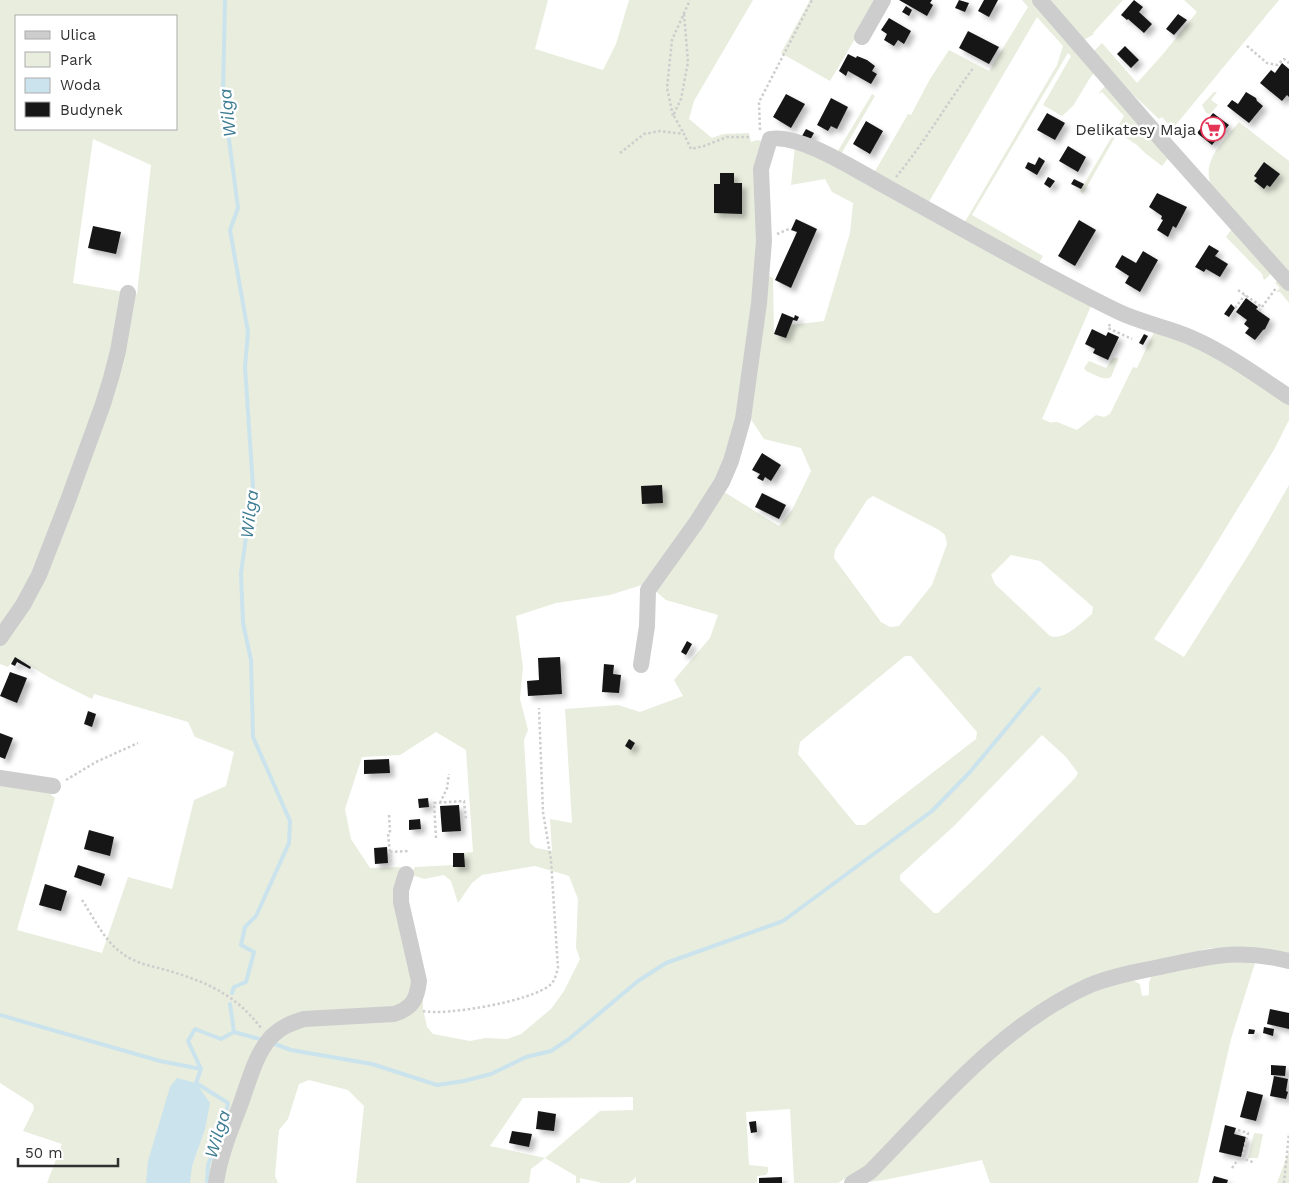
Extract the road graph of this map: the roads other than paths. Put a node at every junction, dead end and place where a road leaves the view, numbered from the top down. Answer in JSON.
{"nodes":[{"id":1,"x":883,"y":0,"type":"edge"},
{"id":2,"x":1040,"y":0,"type":"edge"},
{"id":3,"x":862,"y":37,"type":"dead end"},
{"id":4,"x":1289,"y":283,"type":"edge"},
{"id":5,"x":128,"y":293,"type":"dead end"},
{"id":6,"x":1289,"y":397,"type":"edge"},
{"id":7,"x":0,"y":638,"type":"edge"},
{"id":8,"x":641,"y":665,"type":"dead end"},
{"id":9,"x":0,"y":778,"type":"edge"},
{"id":10,"x":57,"y":785,"type":"road end"},
{"id":11,"x":406,"y":874,"type":"dead end"},
{"id":12,"x":1289,"y":961,"type":"edge"},
{"id":13,"x":216,"y":1183,"type":"edge"},
{"id":14,"x":852,"y":1183,"type":"edge"}],
"edges":[{"from":1,"to":3,"type":"street"},
{"from":2,"to":4,"type":"street"},
{"from":5,"to":7,"type":"street"},
{"from":6,"to":8,"type":"street"},
{"from":9,"to":10,"type":"street"},
{"from":11,"to":13,"type":"street"},
{"from":12,"to":14,"type":"street"}]}
